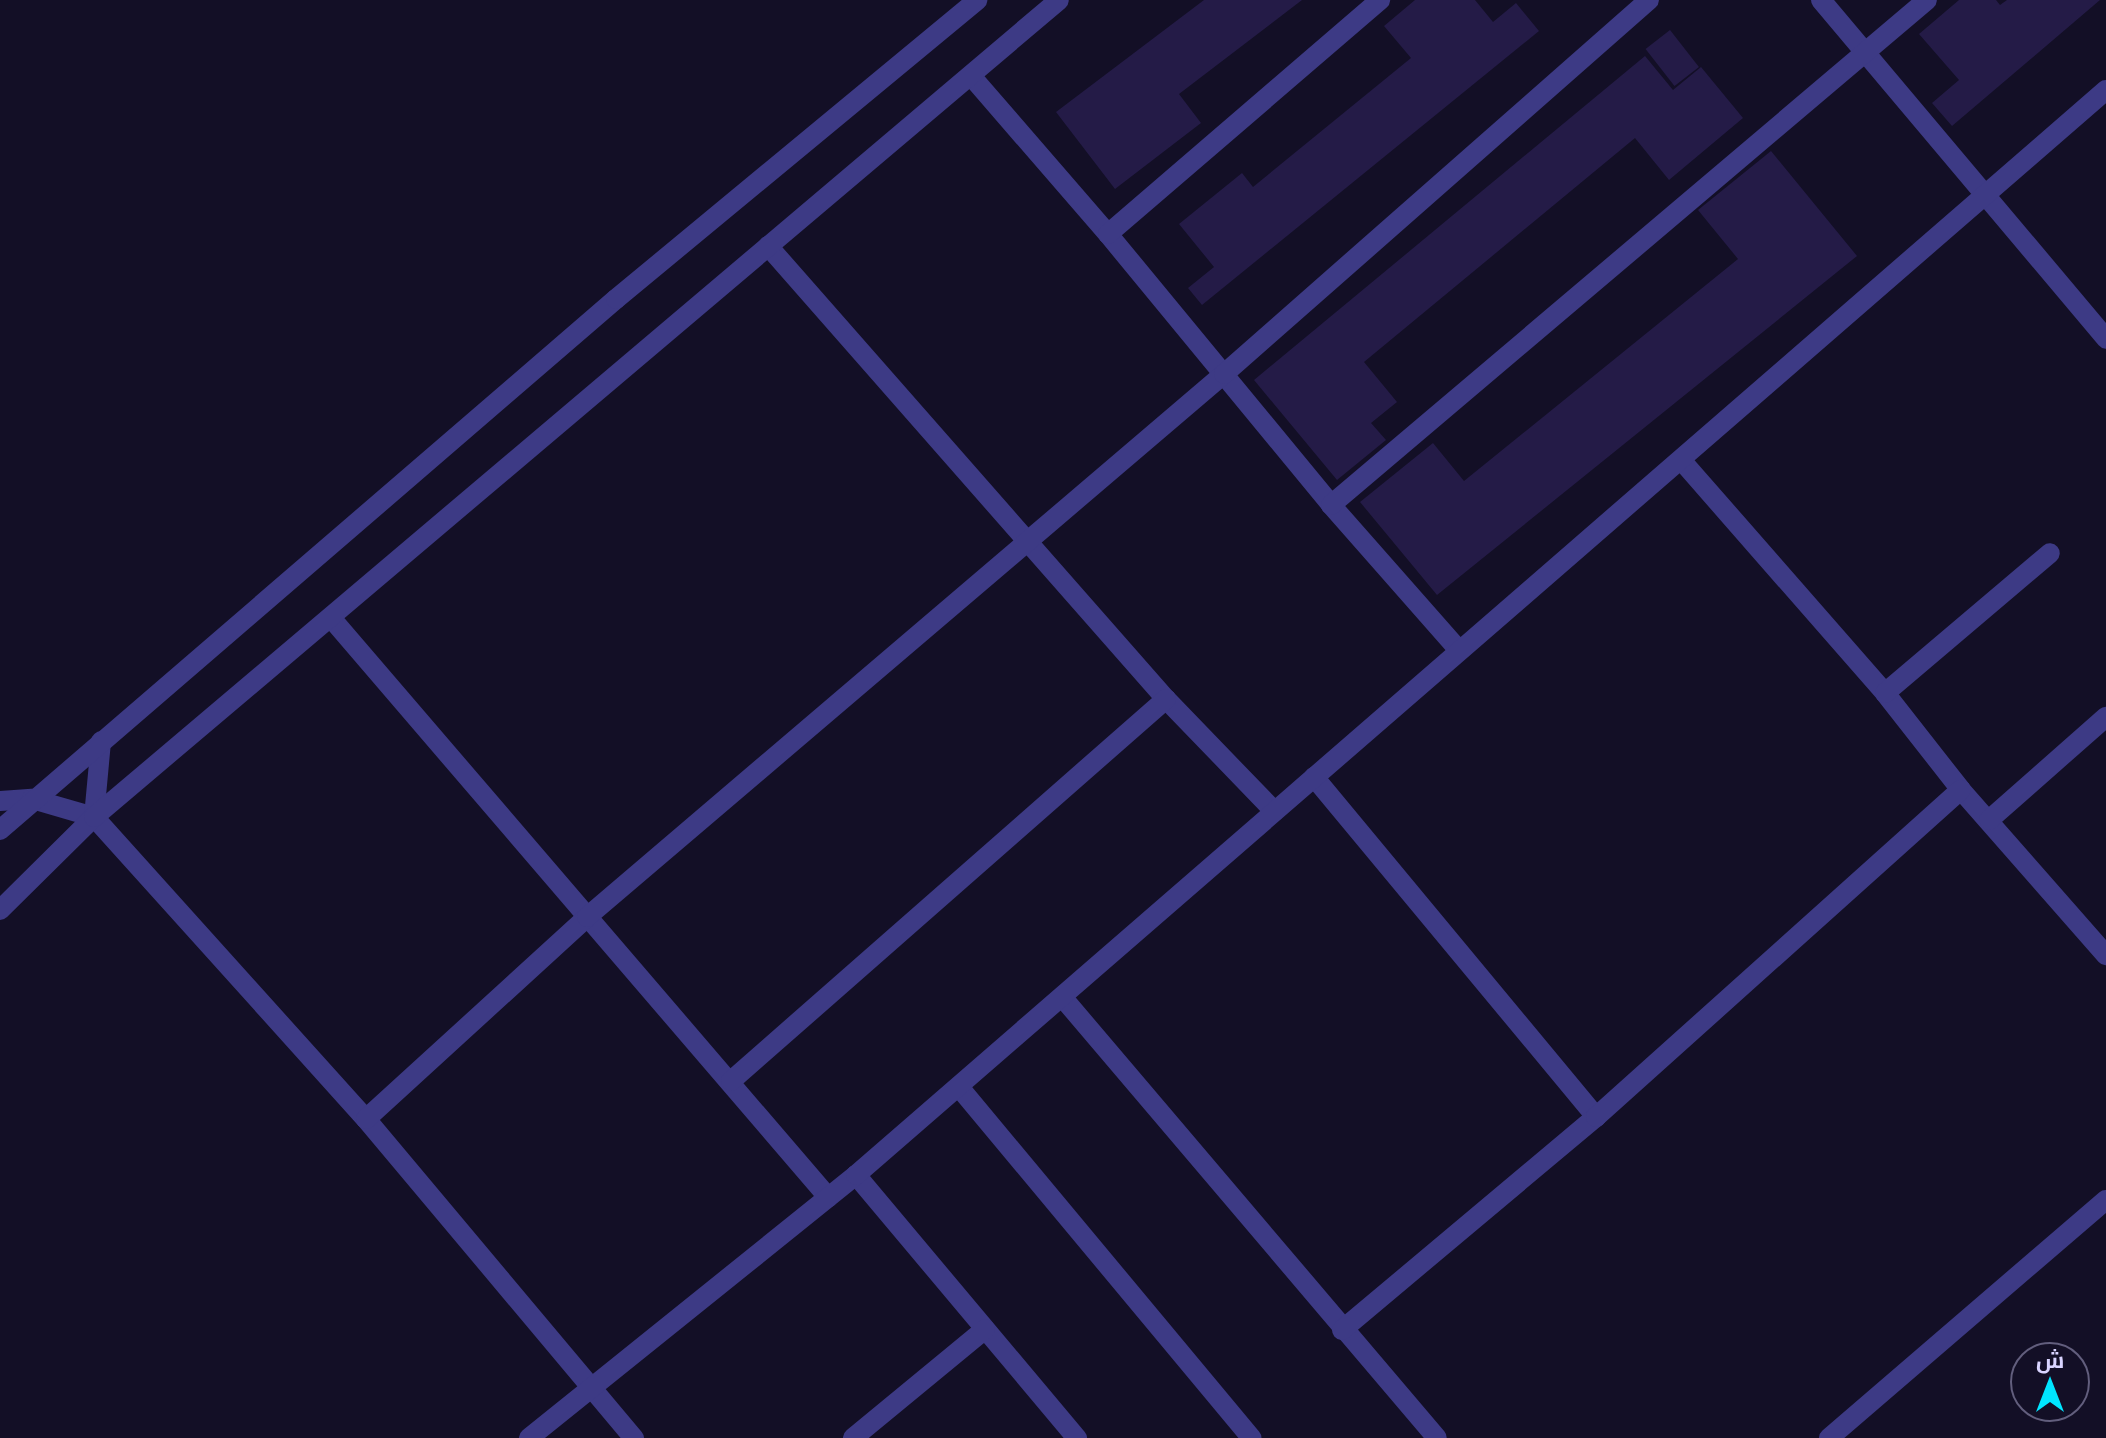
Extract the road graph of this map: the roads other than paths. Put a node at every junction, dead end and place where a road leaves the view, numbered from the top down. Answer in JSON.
{"nodes":[{"id":1,"x":977,"y":0,"type":"edge"},
{"id":2,"x":1059,"y":0,"type":"edge"},
{"id":3,"x":1380,"y":0,"type":"edge"},
{"id":4,"x":1649,"y":0,"type":"edge"},
{"id":5,"x":1821,"y":0,"type":"edge"},
{"id":6,"x":1927,"y":0,"type":"edge"},
{"id":7,"x":1866,"y":52,"type":"junction"},
{"id":8,"x":972,"y":77,"type":"junction"},
{"id":9,"x":2106,"y":90,"type":"edge"},
{"id":10,"x":1986,"y":197,"type":"junction"},
{"id":11,"x":1108,"y":234,"type":"junction"},
{"id":12,"x":768,"y":246,"type":"junction"},
{"id":13,"x":2106,"y":339,"type":"edge"},
{"id":14,"x":1224,"y":374,"type":"junction"},
{"id":15,"x":1682,"y":461,"type":"junction"},
{"id":16,"x":1331,"y":505,"type":"junction"},
{"id":17,"x":1026,"y":540,"type":"junction"},
{"id":18,"x":2050,"y":553,"type":"dead end"},
{"id":19,"x":332,"y":619,"type":"junction"},
{"id":20,"x":1459,"y":650,"type":"junction"},
{"id":21,"x":1885,"y":693,"type":"junction"},
{"id":22,"x":1166,"y":699,"type":"junction"},
{"id":23,"x":2106,"y":717,"type":"edge"},
{"id":24,"x":101,"y":741,"type":"junction"},
{"id":25,"x":1314,"y":777,"type":"junction"},
{"id":26,"x":1961,"y":790,"type":"junction"},
{"id":27,"x":32,"y":799,"type":"junction"},
{"id":28,"x":0,"y":801,"type":"edge"},
{"id":29,"x":1274,"y":811,"type":"junction"},
{"id":30,"x":94,"y":817,"type":"junction"},
{"id":31,"x":1989,"y":820,"type":"junction"},
{"id":32,"x":0,"y":830,"type":"edge"},
{"id":33,"x":0,"y":910,"type":"edge"},
{"id":34,"x":587,"y":917,"type":"junction"},
{"id":35,"x":2103,"y":946,"type":"edge"},
{"id":36,"x":1063,"y":998,"type":"junction"},
{"id":37,"x":731,"y":1081,"type":"junction"},
{"id":38,"x":959,"y":1087,"type":"junction"},
{"id":39,"x":1596,"y":1117,"type":"junction"},
{"id":40,"x":366,"y":1119,"type":"junction"},
{"id":41,"x":856,"y":1175,"type":"junction"},
{"id":42,"x":828,"y":1197,"type":"junction"},
{"id":43,"x":2106,"y":1200,"type":"edge"},
{"id":44,"x":985,"y":1329,"type":"junction"},
{"id":45,"x":1342,"y":1330,"type":"junction"},
{"id":46,"x":589,"y":1388,"type":"junction"},
{"id":47,"x":529,"y":1438,"type":"edge"},
{"id":48,"x":634,"y":1438,"type":"edge"},
{"id":49,"x":853,"y":1438,"type":"edge"},
{"id":50,"x":1077,"y":1438,"type":"edge"},
{"id":51,"x":1251,"y":1438,"type":"edge"},
{"id":52,"x":1437,"y":1438,"type":"edge"},
{"id":53,"x":1829,"y":1438,"type":"edge"}],
"edges":[{"from":1,"to":24,"type":"street"},
{"from":2,"to":8,"type":"street"},
{"from":3,"to":11,"type":"street"},
{"from":4,"to":14,"type":"street"},
{"from":5,"to":7,"type":"street"},
{"from":6,"to":7,"type":"street"},
{"from":7,"to":10,"type":"street"},
{"from":7,"to":16,"type":"street"},
{"from":8,"to":11,"type":"street"},
{"from":8,"to":12,"type":"street"},
{"from":9,"to":10,"type":"street"},
{"from":10,"to":13,"type":"street"},
{"from":10,"to":15,"type":"street"},
{"from":11,"to":14,"type":"street"},
{"from":12,"to":17,"type":"street"},
{"from":12,"to":19,"type":"street"},
{"from":14,"to":16,"type":"street"},
{"from":14,"to":17,"type":"street"},
{"from":15,"to":20,"type":"street"},
{"from":15,"to":21,"type":"street"},
{"from":16,"to":20,"type":"street"},
{"from":17,"to":22,"type":"street"},
{"from":17,"to":34,"type":"street"},
{"from":18,"to":21,"type":"street"},
{"from":19,"to":30,"type":"street"},
{"from":19,"to":34,"type":"street"},
{"from":20,"to":25,"type":"street"},
{"from":21,"to":26,"type":"street"},
{"from":22,"to":29,"type":"street"},
{"from":22,"to":37,"type":"street"},
{"from":23,"to":31,"type":"street"},
{"from":24,"to":27,"type":"street"},
{"from":24,"to":30,"type":"street"},
{"from":25,"to":29,"type":"street"},
{"from":25,"to":39,"type":"street"},
{"from":26,"to":31,"type":"street"},
{"from":26,"to":39,"type":"street"},
{"from":27,"to":28,"type":"street"},
{"from":27,"to":30,"type":"street"},
{"from":27,"to":32,"type":"street"},
{"from":29,"to":36,"type":"street"},
{"from":30,"to":33,"type":"street"},
{"from":30,"to":40,"type":"street"},
{"from":31,"to":35,"type":"street"},
{"from":34,"to":37,"type":"street"},
{"from":34,"to":40,"type":"street"},
{"from":36,"to":38,"type":"street"},
{"from":36,"to":45,"type":"street"},
{"from":37,"to":42,"type":"street"},
{"from":38,"to":41,"type":"street"},
{"from":38,"to":51,"type":"street"},
{"from":39,"to":45,"type":"street"},
{"from":40,"to":46,"type":"street"},
{"from":41,"to":42,"type":"street"},
{"from":41,"to":44,"type":"street"},
{"from":42,"to":46,"type":"street"},
{"from":43,"to":53,"type":"street"},
{"from":44,"to":49,"type":"street"},
{"from":44,"to":50,"type":"street"},
{"from":45,"to":52,"type":"street"},
{"from":46,"to":47,"type":"street"},
{"from":46,"to":48,"type":"street"}]}
